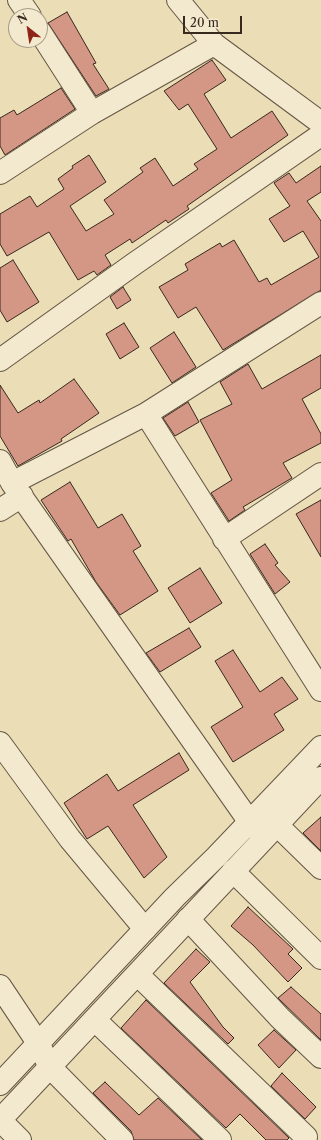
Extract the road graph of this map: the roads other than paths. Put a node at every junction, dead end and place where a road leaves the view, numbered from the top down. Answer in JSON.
{"nodes":[{"id":1,"x":178,"y":0,"type":"edge"},
{"id":2,"x":48,"y":44,"type":"edge"},
{"id":3,"x":214,"y":44,"type":"junction"},
{"id":4,"x":92,"y":113,"type":"junction"},
{"id":5,"x":321,"y":123,"type":"edge"},
{"id":6,"x":321,"y":136,"type":"edge"},
{"id":7,"x":0,"y":173,"type":"edge"},
{"id":8,"x":321,"y":303,"type":"edge"},
{"id":9,"x":0,"y":360,"type":"edge"},
{"id":10,"x":146,"y":414,"type":"junction"},
{"id":11,"x":0,"y":461,"type":"edge"},
{"id":12,"x":321,"y":474,"type":"edge"},
{"id":13,"x":17,"y":490,"type":"junction"},
{"id":14,"x":0,"y":510,"type":"edge"},
{"id":15,"x":224,"y":539,"type":"junction"},
{"id":16,"x":321,"y":690,"type":"edge"},
{"id":17,"x":0,"y":743,"type":"edge"},
{"id":18,"x":321,"y":747,"type":"edge"},
{"id":19,"x":321,"y":778,"type":"edge"},
{"id":20,"x":250,"y":822,"type":"junction"},
{"id":21,"x":271,"y":831,"type":"junction"},
{"id":22,"x":321,"y":868,"type":"edge"},
{"id":23,"x":233,"y":871,"type":"junction"},
{"id":24,"x":188,"y":919,"type":"junction"},
{"id":25,"x":145,"y":929,"type":"junction"},
{"id":26,"x":321,"y":958,"type":"edge"},
{"id":27,"x":138,"y":975,"type":"junction"},
{"id":28,"x":0,"y":986,"type":"edge"},
{"id":29,"x":95,"y":1020,"type":"junction"},
{"id":30,"x":38,"y":1042,"type":"junction"},
{"id":31,"x":321,"y":1057,"type":"edge"},
{"id":32,"x":50,"y":1067,"type":"junction"},
{"id":33,"x":0,"y":1084,"type":"edge"},
{"id":34,"x":0,"y":1120,"type":"edge"},
{"id":35,"x":306,"y":1137,"type":"dead end"},
{"id":36,"x":20,"y":1140,"type":"edge"},
{"id":37,"x":122,"y":1140,"type":"edge"},
{"id":38,"x":220,"y":1140,"type":"edge"}],
"edges":[{"from":1,"to":3,"type":"street"},
{"from":2,"to":4,"type":"street"},
{"from":3,"to":4,"type":"street"},
{"from":3,"to":5,"type":"street"},
{"from":4,"to":7,"type":"street"},
{"from":6,"to":9,"type":"street"},
{"from":8,"to":10,"type":"street"},
{"from":10,"to":13,"type":"street"},
{"from":10,"to":15,"type":"street"},
{"from":11,"to":13,"type":"street"},
{"from":12,"to":15,"type":"street"},
{"from":13,"to":14,"type":"street"},
{"from":13,"to":20,"type":"street"},
{"from":15,"to":16,"type":"street"},
{"from":17,"to":25,"type":"street"},
{"from":18,"to":20,"type":"street"},
{"from":19,"to":21,"type":"street"},
{"from":20,"to":21,"type":"street"},
{"from":20,"to":25,"type":"street"},
{"from":21,"to":22,"type":"street"},
{"from":21,"to":23,"type":"street"},
{"from":23,"to":24,"type":"street"},
{"from":23,"to":26,"type":"street"},
{"from":24,"to":27,"type":"street"},
{"from":24,"to":31,"type":"street"},
{"from":25,"to":30,"type":"street"},
{"from":27,"to":29,"type":"street"},
{"from":27,"to":35,"type":"street"},
{"from":28,"to":30,"type":"street"},
{"from":29,"to":32,"type":"street"},
{"from":29,"to":38,"type":"street"},
{"from":30,"to":32,"type":"street"},
{"from":30,"to":33,"type":"street"},
{"from":32,"to":34,"type":"street"},
{"from":32,"to":37,"type":"street"},
{"from":34,"to":36,"type":"street"}]}
